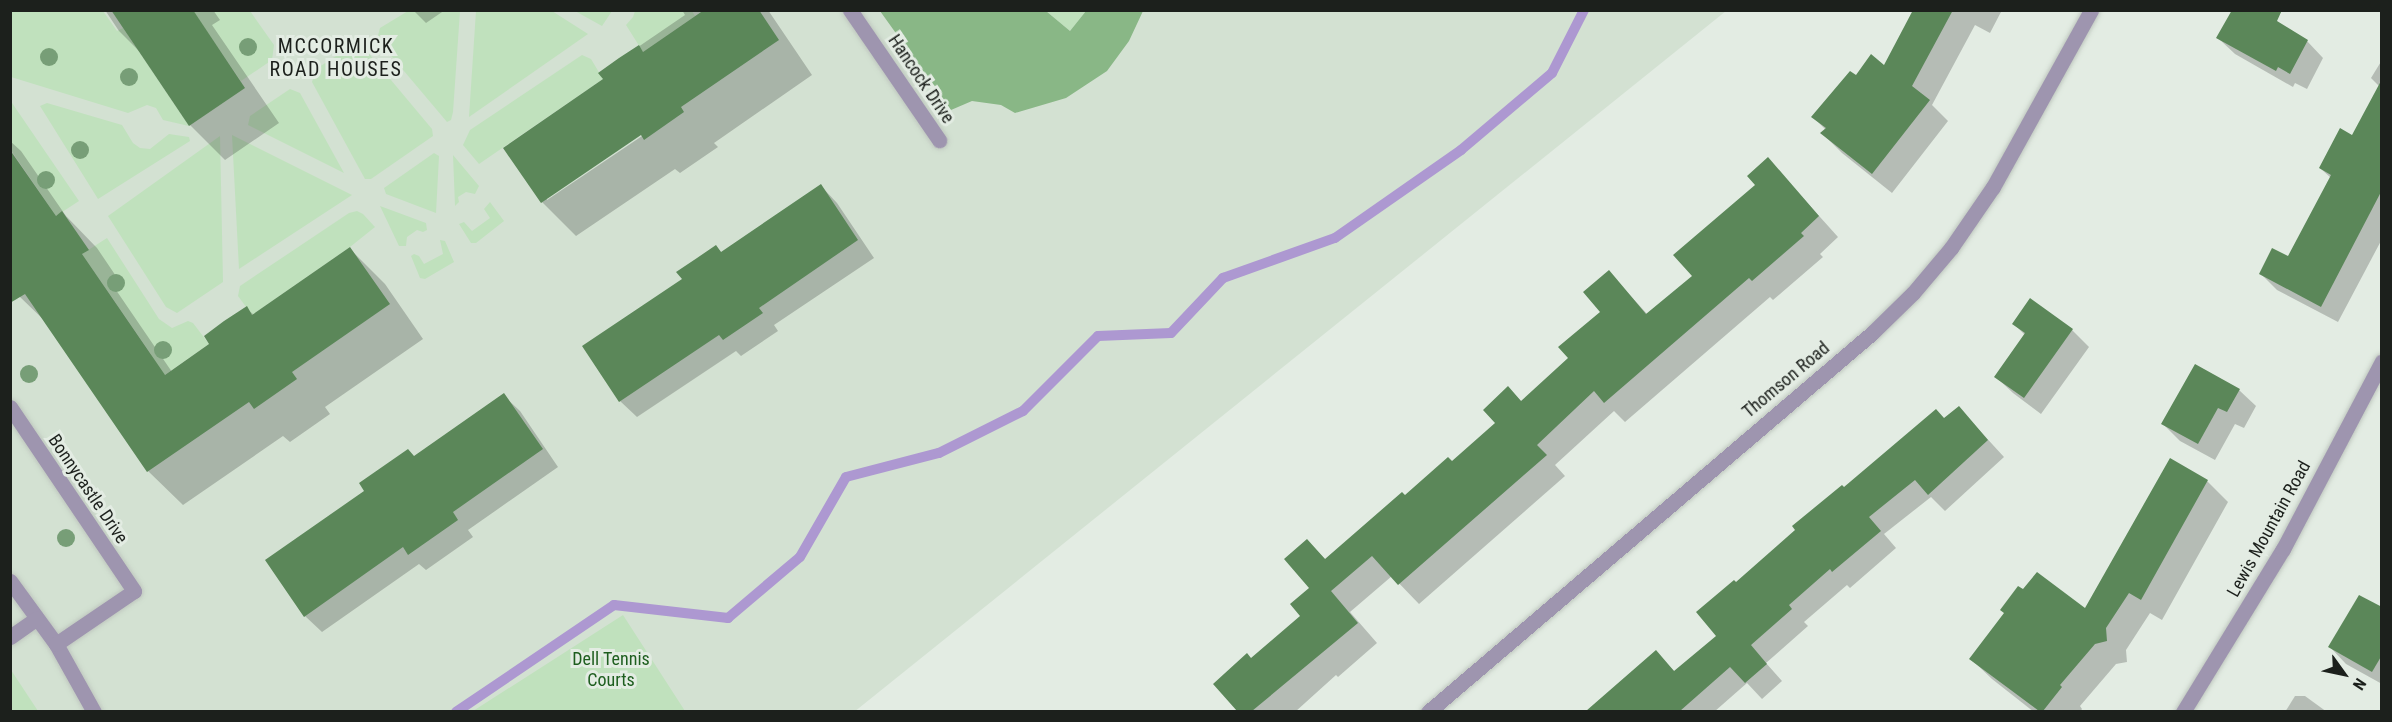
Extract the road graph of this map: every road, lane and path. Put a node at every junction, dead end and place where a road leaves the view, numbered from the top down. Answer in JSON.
{"nodes":[{"id":1,"x":850,"y":10,"type":"edge"},
{"id":2,"x":2091,"y":10,"type":"edge"},
{"id":3,"x":939,"y":140,"type":"dead end"},
{"id":4,"x":2382,"y":361,"type":"edge"},
{"id":5,"x":10,"y":407,"type":"edge"},
{"id":6,"x":10,"y":581,"type":"edge"},
{"id":7,"x":36,"y":619,"type":"junction"},
{"id":8,"x":10,"y":638,"type":"edge"},
{"id":9,"x":56,"y":644,"type":"junction"},
{"id":10,"x":94,"y":711,"type":"edge"},
{"id":11,"x":1428,"y":711,"type":"edge"},
{"id":12,"x":2183,"y":711,"type":"edge"}],
"edges":[{"from":1,"to":3,"type":"street","name":"Hancock Drive"},
{"from":2,"to":11,"type":"street","name":"Thomson Road"},
{"from":4,"to":12,"type":"street","name":"Lewis Mountain Road"},
{"from":5,"to":9,"type":"street","name":"Bonnycastle Drive"},
{"from":6,"to":7,"type":"street"},
{"from":7,"to":8,"type":"street"},
{"from":7,"to":9,"type":"street"},
{"from":9,"to":10,"type":"street"}]}
